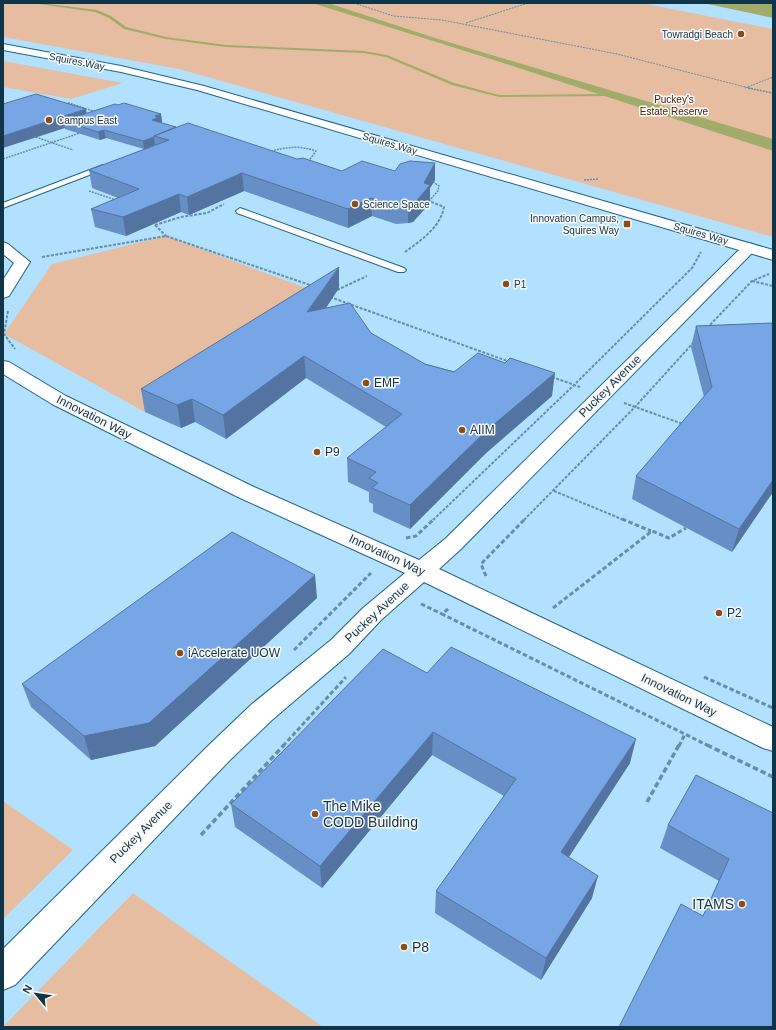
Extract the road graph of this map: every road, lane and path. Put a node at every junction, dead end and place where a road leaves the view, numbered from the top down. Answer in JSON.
{"nodes":[{"id":1,"x":354,"y":3,"type":"edge"},
{"id":2,"x":528,"y":3,"type":"edge"},
{"id":3,"x":464,"y":24,"type":"junction"},
{"id":4,"x":3,"y":47,"type":"edge"},
{"id":5,"x":773,"y":77,"type":"edge"},
{"id":6,"x":745,"y":88,"type":"junction"},
{"id":7,"x":773,"y":93,"type":"edge"},
{"id":8,"x":62,"y":105,"type":"edge"},
{"id":9,"x":102,"y":114,"type":"edge"},
{"id":10,"x":85,"y":131,"type":"edge"},
{"id":11,"x":29,"y":135,"type":"edge"},
{"id":12,"x":51,"y":143,"type":"junction"},
{"id":13,"x":73,"y":150,"type":"dead end"},
{"id":14,"x":266,"y":152,"type":"edge"},
{"id":15,"x":3,"y":159,"type":"edge"},
{"id":16,"x":306,"y":165,"type":"edge"},
{"id":17,"x":111,"y":166,"type":"edge"},
{"id":18,"x":429,"y":179,"type":"edge"},
{"id":19,"x":66,"y":182,"type":"junction"},
{"id":20,"x":120,"y":200,"type":"edge"},
{"id":21,"x":226,"y":203,"type":"edge"},
{"id":22,"x":3,"y":206,"type":"edge"},
{"id":23,"x":240,"y":211,"type":"dead end"},
{"id":24,"x":152,"y":224,"type":"edge"},
{"id":25,"x":155,"y":225,"type":"junction"},
{"id":26,"x":166,"y":236,"type":"junction"},
{"id":27,"x":3,"y":247,"type":"edge"},
{"id":28,"x":749,"y":248,"type":"junction"},
{"id":29,"x":702,"y":249,"type":"dead end"},
{"id":30,"x":404,"y":252,"type":"dead end"},
{"id":31,"x":773,"y":255,"type":"edge"},
{"id":32,"x":37,"y":258,"type":"dead end"},
{"id":33,"x":401,"y":270,"type":"dead end"},
{"id":34,"x":773,"y":272,"type":"edge"},
{"id":35,"x":752,"y":281,"type":"junction"},
{"id":36,"x":773,"y":286,"type":"edge"},
{"id":37,"x":314,"y":287,"type":"edge"},
{"id":38,"x":3,"y":293,"type":"edge"},
{"id":39,"x":325,"y":295,"type":"edge"},
{"id":40,"x":12,"y":306,"type":"dead end"},
{"id":41,"x":704,"y":331,"type":"edge"},
{"id":42,"x":694,"y":342,"type":"dead end"},
{"id":43,"x":10,"y":358,"type":"edge"},
{"id":44,"x":515,"y":364,"type":"edge"},
{"id":45,"x":552,"y":377,"type":"edge"},
{"id":46,"x":574,"y":385,"type":"junction"},
{"id":47,"x":602,"y":395,"type":"junction"},
{"id":48,"x":635,"y":407,"type":"junction"},
{"id":49,"x":684,"y":425,"type":"edge"},
{"id":50,"x":554,"y":491,"type":"junction"},
{"id":51,"x":686,"y":528,"type":"dead end"},
{"id":52,"x":652,"y":531,"type":"junction"},
{"id":53,"x":402,"y":539,"type":"dead end"},
{"id":54,"x":422,"y":571,"type":"junction"},
{"id":55,"x":467,"y":593,"type":"junction"},
{"id":56,"x":417,"y":602,"type":"dead end"},
{"id":57,"x":546,"y":605,"type":"dead end"},
{"id":58,"x":442,"y":614,"type":"junction"},
{"id":59,"x":348,"y":675,"type":"dead end"},
{"id":60,"x":685,"y":734,"type":"junction"},
{"id":61,"x":773,"y":740,"type":"edge"},
{"id":62,"x":773,"y":777,"type":"edge"},
{"id":63,"x":647,"y":802,"type":"dead end"},
{"id":64,"x":201,"y":835,"type":"dead end"},
{"id":65,"x":3,"y":973,"type":"edge"}],
"edges":[{"from":1,"to":3,"type":"path"},
{"from":2,"to":3,"type":"path"},
{"from":3,"to":6,"type":"path"},
{"from":4,"to":28,"type":"street","name":"Squires Way"},
{"from":5,"to":6,"type":"path"},
{"from":6,"to":7,"type":"path"},
{"from":8,"to":9,"type":"path"},
{"from":10,"to":12,"type":"path"},
{"from":11,"to":12,"type":"path"},
{"from":12,"to":13,"type":"path"},
{"from":12,"to":15,"type":"path"},
{"from":14,"to":16,"type":"path"},
{"from":17,"to":19,"type":"lane"},
{"from":18,"to":30,"type":"path"},
{"from":19,"to":20,"type":"path"},
{"from":19,"to":22,"type":"lane"},
{"from":21,"to":25,"type":"path"},
{"from":23,"to":33,"type":"lane"},
{"from":24,"to":25,"type":"path"},
{"from":25,"to":26,"type":"path"},
{"from":26,"to":32,"type":"path"},
{"from":26,"to":37,"type":"path"},
{"from":27,"to":38,"type":"street"},
{"from":28,"to":31,"type":"street","name":"Squires Way"},
{"from":28,"to":47,"type":"street","name":"Puckey Avenue"},
{"from":29,"to":46,"type":"path"},
{"from":34,"to":35,"type":"path"},
{"from":35,"to":36,"type":"path"},
{"from":35,"to":41,"type":"path"},
{"from":39,"to":44,"type":"path"},
{"from":40,"to":43,"type":"path"},
{"from":42,"to":48,"type":"path"},
{"from":43,"to":54,"type":"street","name":"Innovation Way"},
{"from":45,"to":46,"type":"path"},
{"from":46,"to":47,"type":"path"},
{"from":46,"to":53,"type":"path"},
{"from":47,"to":48,"type":"path"},
{"from":47,"to":54,"type":"street","name":"Puckey Avenue"},
{"from":48,"to":49,"type":"path"},
{"from":48,"to":50,"type":"path"},
{"from":50,"to":52,"type":"path"},
{"from":50,"to":55,"type":"path"},
{"from":51,"to":52,"type":"path"},
{"from":52,"to":57,"type":"path"},
{"from":54,"to":55,"type":"street","name":"Innovation Way"},
{"from":54,"to":65,"type":"street","name":"Puckey Avenue"},
{"from":55,"to":58,"type":"path"},
{"from":55,"to":61,"type":"street","name":"Innovation Way"},
{"from":56,"to":58,"type":"path"},
{"from":58,"to":60,"type":"path"},
{"from":59,"to":64,"type":"path"},
{"from":60,"to":62,"type":"path"},
{"from":60,"to":63,"type":"path"}]}
